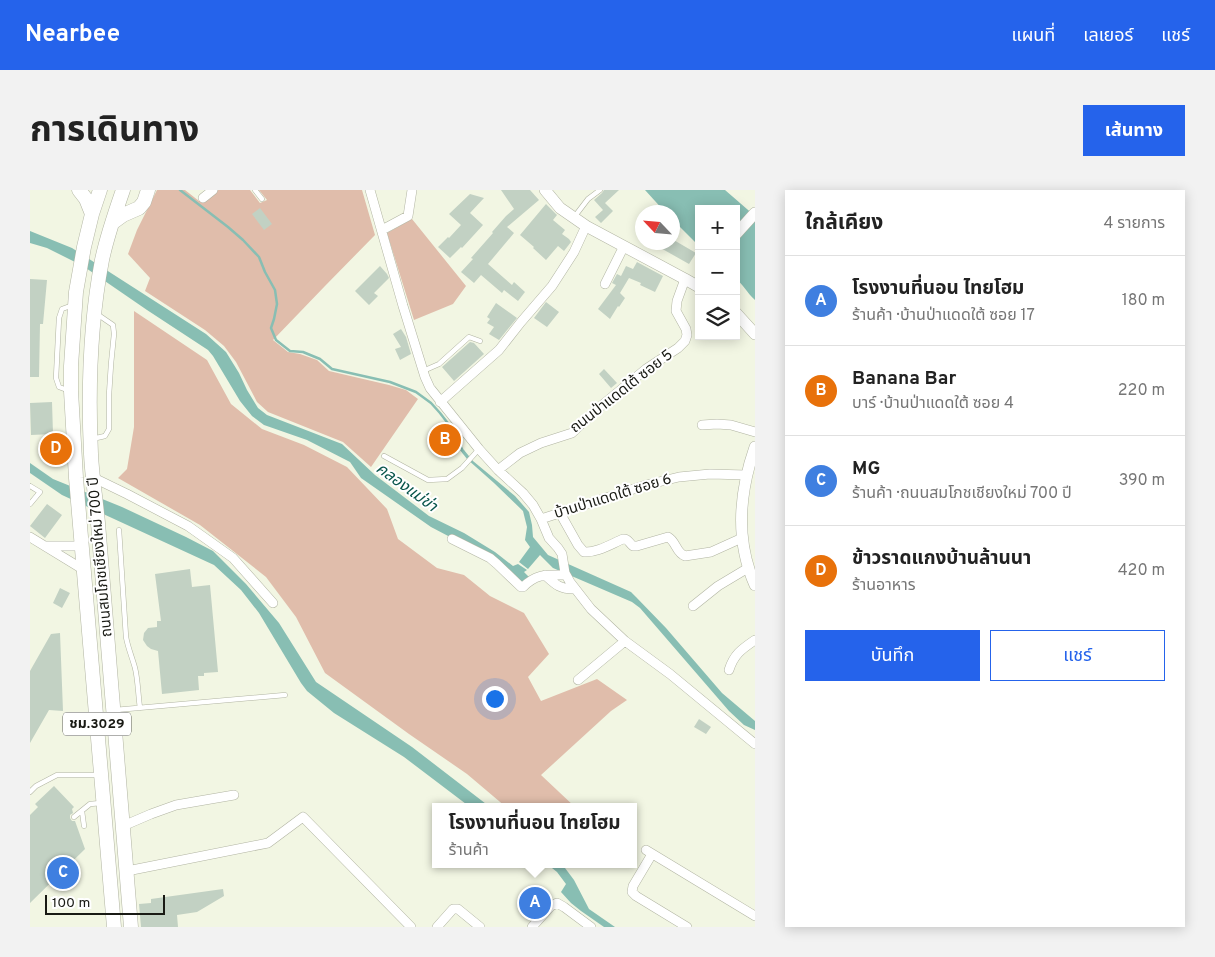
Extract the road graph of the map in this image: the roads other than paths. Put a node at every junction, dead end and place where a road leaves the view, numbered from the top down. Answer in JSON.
{"nodes":[{"id":1,"x":79,"y":190,"type":"edge"},
{"id":2,"x":100,"y":190,"type":"edge"},
{"id":3,"x":123,"y":190,"type":"edge"},
{"id":4,"x":213,"y":190,"type":"edge"},
{"id":5,"x":255,"y":190,"type":"edge"},
{"id":6,"x":370,"y":190,"type":"edge"},
{"id":7,"x":412,"y":190,"type":"edge"},
{"id":8,"x":545,"y":190,"type":"edge"},
{"id":9,"x":600,"y":190,"type":"edge"},
{"id":10,"x":146,"y":196,"type":"edge"},
{"id":11,"x":203,"y":198,"type":"dead end"},
{"id":12,"x":262,"y":199,"type":"dead end"},
{"id":13,"x":755,"y":213,"type":"edge"},
{"id":14,"x":92,"y":214,"type":"junction"},
{"id":15,"x":574,"y":217,"type":"junction"},
{"id":16,"x":112,"y":223,"type":"junction"},
{"id":17,"x":586,"y":226,"type":"junction"},
{"id":18,"x":382,"y":230,"type":"junction"},
{"id":19,"x":740,"y":230,"type":"edge"},
{"id":20,"x":624,"y":246,"type":"junction"},
{"id":21,"x":694,"y":282,"type":"edge"},
{"id":22,"x":605,"y":284,"type":"dead end"},
{"id":23,"x":95,"y":307,"type":"junction"},
{"id":24,"x":740,"y":317,"type":"edge"},
{"id":25,"x":755,"y":334,"type":"edge"},
{"id":26,"x":480,"y":342,"type":"dead end"},
{"id":27,"x":423,"y":371,"type":"junction"},
{"id":28,"x":440,"y":402,"type":"junction"},
{"id":29,"x":702,"y":425,"type":"dead end"},
{"id":30,"x":755,"y":432,"type":"edge"},
{"id":31,"x":91,"y":440,"type":"junction"},
{"id":32,"x":755,"y":447,"type":"edge"},
{"id":33,"x":476,"y":453,"type":"junction"},
{"id":34,"x":384,"y":456,"type":"dead end"},
{"id":35,"x":498,"y":470,"type":"junction"},
{"id":36,"x":746,"y":475,"type":"junction"},
{"id":37,"x":94,"y":478,"type":"junction"},
{"id":38,"x":30,"y":486,"type":"edge"},
{"id":39,"x":30,"y":504,"type":"edge"},
{"id":40,"x":560,"y":513,"type":"junction"},
{"id":41,"x":541,"y":519,"type":"junction"},
{"id":42,"x":119,"y":530,"type":"dead end"},
{"id":43,"x":30,"y":537,"type":"edge"},
{"id":44,"x":742,"y":538,"type":"junction"},
{"id":45,"x":452,"y":539,"type":"dead end"},
{"id":46,"x":44,"y":546,"type":"junction"},
{"id":47,"x":82,"y":546,"type":"junction"},
{"id":48,"x":748,"y":568,"type":"junction"},
{"id":49,"x":84,"y":570,"type":"junction"},
{"id":50,"x":566,"y":574,"type":"junction"},
{"id":51,"x":545,"y":575,"type":"junction"},
{"id":52,"x":755,"y":585,"type":"edge"},
{"id":53,"x":574,"y":589,"type":"junction"},
{"id":54,"x":273,"y":604,"type":"dead end"},
{"id":55,"x":693,"y":606,"type":"dead end"},
{"id":56,"x":755,"y":640,"type":"edge"},
{"id":57,"x":625,"y":641,"type":"junction"},
{"id":58,"x":729,"y":670,"type":"dead end"},
{"id":59,"x":578,"y":680,"type":"dead end"},
{"id":60,"x":284,"y":695,"type":"dead end"},
{"id":61,"x":140,"y":708,"type":"junction"},
{"id":62,"x":114,"y":710,"type":"junction"},
{"id":63,"x":755,"y":744,"type":"edge"},
{"id":64,"x":101,"y":775,"type":"junction"},
{"id":65,"x":30,"y":792,"type":"edge"},
{"id":66,"x":234,"y":795,"type":"dead end"},
{"id":67,"x":104,"y":803,"type":"junction"},
{"id":68,"x":82,"y":811,"type":"junction"},
{"id":69,"x":74,"y":817,"type":"dead end"},
{"id":70,"x":84,"y":826,"type":"dead end"},
{"id":71,"x":123,"y":826,"type":"junction"},
{"id":72,"x":127,"y":872,"type":"junction"},
{"id":73,"x":755,"y":916,"type":"edge"},
{"id":74,"x":114,"y":927,"type":"edge"},
{"id":75,"x":131,"y":927,"type":"edge"},
{"id":76,"x":411,"y":927,"type":"edge"},
{"id":77,"x":437,"y":927,"type":"edge"},
{"id":78,"x":480,"y":927,"type":"edge"},
{"id":79,"x":532,"y":927,"type":"edge"},
{"id":80,"x":591,"y":927,"type":"edge"},
{"id":81,"x":687,"y":927,"type":"edge"}],
"edges":[{"from":1,"to":14,"type":"main road"},
{"from":2,"to":14,"type":"main road","name":"ถนนสมโภชเชียงใหม่ 700 ปี","number":"ชม.3029"},
{"from":3,"to":10,"type":"main road"},
{"from":3,"to":16,"type":"main road","name":"ถนนสมโภชเชียงใหม่ 700 ปี","number":"ชม.3029"},
{"from":4,"to":11,"type":"street"},
{"from":5,"to":12,"type":"lane"},
{"from":6,"to":18,"type":"street"},
{"from":7,"to":18,"type":"street"},
{"from":8,"to":15,"type":"street"},
{"from":9,"to":15,"type":"lane"},
{"from":10,"to":16,"type":"main road"},
{"from":13,"to":19,"type":"street"},
{"from":14,"to":47,"type":"main road","name":"ถนนสมโภชเชียงใหม่ 700 ปี","number":"ชม.3029"},
{"from":15,"to":17,"type":"street"},
{"from":16,"to":23,"type":"main road","name":"ถนนสมโภชเชียงใหม่ 700 ปี","number":"ชม.3029"},
{"from":17,"to":20,"type":"street"},
{"from":17,"to":28,"type":"street"},
{"from":18,"to":27,"type":"street"},
{"from":20,"to":21,"type":"street"},
{"from":20,"to":22,"type":"street"},
{"from":21,"to":35,"type":"street","name":"ถนนป่าแดดใต้ ซอย 5"},
{"from":23,"to":31,"type":"main road","name":"ถนนสมโภชเชียงใหม่ 700 ปี","number":"ชม.3029"},
{"from":23,"to":31,"type":"lane"},
{"from":24,"to":25,"type":"street"},
{"from":26,"to":27,"type":"lane"},
{"from":27,"to":28,"type":"street"},
{"from":28,"to":33,"type":"street"},
{"from":29,"to":30,"type":"street"},
{"from":31,"to":37,"type":"main road","name":"ถนนสมโภชเชียงใหม่ 700 ปี","number":"ชม.3029"},
{"from":32,"to":36,"type":"street"},
{"from":33,"to":34,"type":"lane"},
{"from":33,"to":35,"type":"street"},
{"from":35,"to":41,"type":"street"},
{"from":36,"to":40,"type":"street","name":"บ้านป่าแดดใต้ ซอย 6"},
{"from":36,"to":44,"type":"street"},
{"from":37,"to":54,"type":"street"},
{"from":37,"to":62,"type":"main road","name":"ถนนสมโภชเชียงใหม่ 700 ปี","number":"ชม.3029"},
{"from":38,"to":39,"type":"lane"},
{"from":40,"to":41,"type":"street","name":"บ้านป่าแดดใต้ ซอย 6"},
{"from":40,"to":44,"type":"street"},
{"from":41,"to":50,"type":"street"},
{"from":42,"to":61,"type":"lane"},
{"from":43,"to":46,"type":"street"},
{"from":44,"to":48,"type":"street"},
{"from":45,"to":51,"type":"street"},
{"from":46,"to":47,"type":"street"},
{"from":46,"to":49,"type":"street"},
{"from":47,"to":49,"type":"main road","name":"ถนนสมโภชเชียงใหม่ 700 ปี","number":"ชม.3029"},
{"from":48,"to":52,"type":"street"},
{"from":48,"to":55,"type":"street"},
{"from":49,"to":64,"type":"main road","name":"ถนนสมโภชเชียงใหม่ 700 ปี","number":"ชม.3029"},
{"from":50,"to":51,"type":"street"},
{"from":50,"to":53,"type":"street"},
{"from":51,"to":53,"type":"street"},
{"from":53,"to":57,"type":"street"},
{"from":56,"to":58,"type":"street"},
{"from":57,"to":59,"type":"street"},
{"from":57,"to":63,"type":"street"},
{"from":60,"to":61,"type":"lane"},
{"from":61,"to":62,"type":"lane"},
{"from":62,"to":71,"type":"main road","name":"ถนนสมโภชเชียงใหม่ 700 ปี","number":"ชม.3029"},
{"from":64,"to":65,"type":"lane"},
{"from":64,"to":67,"type":"main road","name":"ถนนสมโภชเชียงใหม่ 700 ปี","number":"ชม.3029"},
{"from":66,"to":71,"type":"street"},
{"from":67,"to":68,"type":"lane"},
{"from":67,"to":74,"type":"main road","name":"ถนนสมโภชเชียงใหม่ 700 ปี","number":"ชม.3029"},
{"from":68,"to":69,"type":"lane"},
{"from":68,"to":70,"type":"lane"},
{"from":71,"to":72,"type":"main road","name":"ถนนสมโภชเชียงใหม่ 700 ปี","number":"ชม.3029"},
{"from":72,"to":75,"type":"main road","name":"ถนนสมโภชเชียงใหม่ 700 ปี","number":"ชม.3029"},
{"from":72,"to":76,"type":"street"},
{"from":73,"to":81,"type":"street"},
{"from":77,"to":78,"type":"street"},
{"from":79,"to":80,"type":"street"}]}
